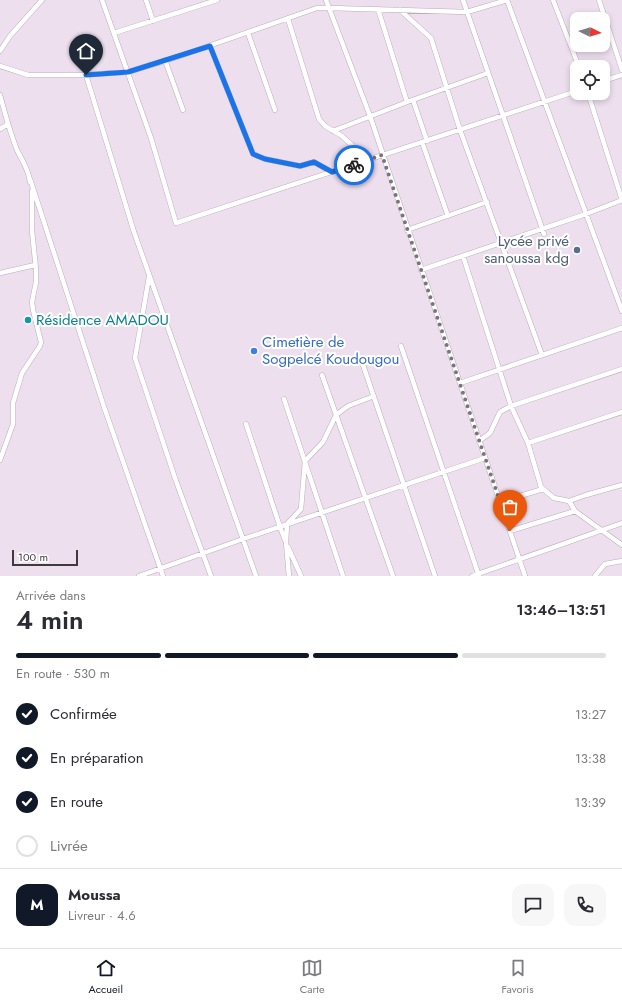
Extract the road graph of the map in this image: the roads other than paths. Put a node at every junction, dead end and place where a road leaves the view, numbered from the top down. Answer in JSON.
{"nodes":[{"id":1,"x":42,"y":0,"type":"edge"},
{"id":2,"x":102,"y":0,"type":"edge"},
{"id":3,"x":146,"y":0,"type":"edge"},
{"id":4,"x":217,"y":0,"type":"edge"},
{"id":5,"x":326,"y":0,"type":"edge"},
{"id":6,"x":463,"y":0,"type":"edge"},
{"id":7,"x":507,"y":0,"type":"edge"},
{"id":8,"x":553,"y":0,"type":"edge"},
{"id":9,"x":599,"y":0,"type":"edge"},
{"id":10,"x":329,"y":8,"type":"junction"},
{"id":11,"x":378,"y":9,"type":"junction"},
{"id":12,"x":400,"y":10,"type":"junction"},
{"id":13,"x":467,"y":12,"type":"junction"},
{"id":14,"x":288,"y":19,"type":"junction"},
{"id":15,"x":153,"y":21,"type":"junction"},
{"id":16,"x":114,"y":33,"type":"junction"},
{"id":17,"x":248,"y":33,"type":"junction"},
{"id":18,"x":210,"y":46,"type":"junction"},
{"id":19,"x":0,"y":51,"type":"edge"},
{"id":20,"x":165,"y":60,"type":"junction"},
{"id":21,"x":576,"y":60,"type":"edge"},
{"id":22,"x":0,"y":66,"type":"edge"},
{"id":23,"x":622,"y":70,"type":"edge"},
{"id":24,"x":128,"y":72,"type":"junction"},
{"id":25,"x":488,"y":73,"type":"junction"},
{"id":26,"x":86,"y":75,"type":"junction"},
{"id":27,"x":622,"y":75,"type":"edge"},
{"id":28,"x":610,"y":79,"type":"edge"},
{"id":29,"x":447,"y":88,"type":"junction"},
{"id":30,"x":570,"y":92,"type":"edge"},
{"id":31,"x":0,"y":95,"type":"edge"},
{"id":32,"x":413,"y":100,"type":"junction"},
{"id":33,"x":590,"y":100,"type":"edge"},
{"id":34,"x":544,"y":101,"type":"junction"},
{"id":35,"x":407,"y":102,"type":"junction"},
{"id":36,"x":183,"y":110,"type":"dead end"},
{"id":37,"x":275,"y":110,"type":"dead end"},
{"id":38,"x":502,"y":114,"type":"junction"},
{"id":39,"x":370,"y":116,"type":"junction"},
{"id":40,"x":8,"y":124,"type":"junction"},
{"id":41,"x":0,"y":129,"type":"edge"},
{"id":42,"x":333,"y":130,"type":"junction"},
{"id":43,"x":460,"y":130,"type":"junction"},
{"id":44,"x":424,"y":141,"type":"junction"},
{"id":45,"x":382,"y":155,"type":"junction"},
{"id":46,"x":368,"y":160,"type":"junction"},
{"id":47,"x":332,"y":172,"type":"junction"},
{"id":48,"x":30,"y":179,"type":"junction"},
{"id":49,"x":622,"y":200,"type":"edge"},
{"id":50,"x":487,"y":202,"type":"junction"},
{"id":51,"x":586,"y":214,"type":"junction"},
{"id":52,"x":448,"y":216,"type":"junction"},
{"id":53,"x":407,"y":230,"type":"junction"},
{"id":54,"x":543,"y":231,"type":"junction"},
{"id":55,"x":502,"y":242,"type":"junction"},
{"id":56,"x":463,"y":256,"type":"junction"},
{"id":57,"x":35,"y":265,"type":"junction"},
{"id":58,"x":421,"y":270,"type":"junction"},
{"id":59,"x":0,"y":273,"type":"edge"},
{"id":60,"x":150,"y":275,"type":"junction"},
{"id":61,"x":622,"y":311,"type":"edge"},
{"id":62,"x":622,"y":328,"type":"edge"},
{"id":63,"x":401,"y":346,"type":"dead end"},
{"id":64,"x":542,"y":355,"type":"junction"},
{"id":65,"x":363,"y":365,"type":"dead end"},
{"id":66,"x":500,"y":369,"type":"junction"},
{"id":67,"x":622,"y":369,"type":"edge"},
{"id":68,"x":322,"y":375,"type":"dead end"},
{"id":69,"x":460,"y":383,"type":"junction"},
{"id":70,"x":374,"y":396,"type":"junction"},
{"id":71,"x":284,"y":399,"type":"dead end"},
{"id":72,"x":511,"y":406,"type":"junction"},
{"id":73,"x":622,"y":412,"type":"edge"},
{"id":74,"x":336,"y":415,"type":"junction"},
{"id":75,"x":246,"y":424,"type":"dead end"},
{"id":76,"x":479,"y":441,"type":"junction"},
{"id":77,"x":528,"y":443,"type":"junction"},
{"id":78,"x":485,"y":458,"type":"junction"},
{"id":79,"x":0,"y":460,"type":"edge"},
{"id":80,"x":305,"y":461,"type":"junction"},
{"id":81,"x":444,"y":472,"type":"junction"},
{"id":82,"x":404,"y":485,"type":"junction"},
{"id":83,"x":622,"y":485,"type":"edge"},
{"id":84,"x":543,"y":489,"type":"junction"},
{"id":85,"x":365,"y":498,"type":"junction"},
{"id":86,"x":569,"y":501,"type":"junction"},
{"id":87,"x":500,"y":502,"type":"junction"},
{"id":88,"x":575,"y":511,"type":"junction"},
{"id":89,"x":322,"y":513,"type":"junction"},
{"id":90,"x":622,"y":523,"type":"edge"},
{"id":91,"x":287,"y":524,"type":"junction"},
{"id":92,"x":280,"y":527,"type":"junction"},
{"id":93,"x":601,"y":530,"type":"junction"},
{"id":94,"x":510,"y":531,"type":"junction"},
{"id":95,"x":243,"y":539,"type":"junction"},
{"id":96,"x":286,"y":542,"type":"junction"},
{"id":97,"x":622,"y":545,"type":"edge"},
{"id":98,"x":203,"y":553,"type":"junction"},
{"id":99,"x":520,"y":559,"type":"junction"},
{"id":100,"x":622,"y":561,"type":"edge"},
{"id":101,"x":160,"y":568,"type":"junction"},
{"id":102,"x":478,"y":575,"type":"edge"},
{"id":103,"x":139,"y":576,"type":"edge"},
{"id":104,"x":163,"y":576,"type":"edge"},
{"id":105,"x":211,"y":576,"type":"edge"},
{"id":106,"x":256,"y":576,"type":"edge"},
{"id":107,"x":289,"y":576,"type":"edge"},
{"id":108,"x":301,"y":576,"type":"edge"},
{"id":109,"x":343,"y":576,"type":"edge"},
{"id":110,"x":393,"y":576,"type":"edge"},
{"id":111,"x":435,"y":576,"type":"edge"},
{"id":112,"x":472,"y":576,"type":"edge"},
{"id":113,"x":525,"y":576,"type":"edge"},
{"id":114,"x":595,"y":576,"type":"edge"}],
"edges":[{"from":1,"to":19,"type":"street"},
{"from":2,"to":16,"type":"street"},
{"from":3,"to":15,"type":"street"},
{"from":4,"to":15,"type":"street"},
{"from":5,"to":10,"type":"street"},
{"from":6,"to":13,"type":"street"},
{"from":7,"to":13,"type":"street"},
{"from":7,"to":34,"type":"street"},
{"from":8,"to":21,"type":"street"},
{"from":9,"to":23,"type":"street"},
{"from":10,"to":11,"type":"street"},
{"from":10,"to":14,"type":"street"},
{"from":10,"to":39,"type":"street"},
{"from":11,"to":12,"type":"street"},
{"from":11,"to":35,"type":"street"},
{"from":12,"to":13,"type":"street"},
{"from":12,"to":29,"type":"street"},
{"from":13,"to":25,"type":"street"},
{"from":14,"to":17,"type":"street"},
{"from":14,"to":42,"type":"street"},
{"from":15,"to":16,"type":"street"},
{"from":16,"to":24,"type":"street"},
{"from":17,"to":18,"type":"street"},
{"from":17,"to":37,"type":"street"},
{"from":18,"to":20,"type":"street"},
{"from":18,"to":47,"type":"street"},
{"from":20,"to":24,"type":"street"},
{"from":20,"to":36,"type":"street"},
{"from":22,"to":26,"type":"street"},
{"from":24,"to":26,"type":"street"},
{"from":24,"to":47,"type":"street"},
{"from":25,"to":29,"type":"street"},
{"from":25,"to":38,"type":"street"},
{"from":26,"to":60,"type":"street"},
{"from":27,"to":28,"type":"street"},
{"from":29,"to":32,"type":"street"},
{"from":29,"to":43,"type":"street"},
{"from":30,"to":34,"type":"street"},
{"from":31,"to":40,"type":"street"},
{"from":32,"to":35,"type":"street"},
{"from":32,"to":44,"type":"street"},
{"from":33,"to":49,"type":"street"},
{"from":34,"to":38,"type":"street"},
{"from":34,"to":51,"type":"street"},
{"from":35,"to":39,"type":"street"},
{"from":38,"to":43,"type":"street"},
{"from":38,"to":54,"type":"street"},
{"from":39,"to":42,"type":"street"},
{"from":39,"to":45,"type":"street"},
{"from":40,"to":41,"type":"street"},
{"from":40,"to":48,"type":"street"},
{"from":42,"to":46,"type":"street"},
{"from":43,"to":44,"type":"street"},
{"from":43,"to":50,"type":"street"},
{"from":44,"to":45,"type":"street"},
{"from":44,"to":52,"type":"street"},
{"from":45,"to":46,"type":"street"},
{"from":45,"to":53,"type":"street"},
{"from":46,"to":47,"type":"street"},
{"from":48,"to":57,"type":"street"},
{"from":48,"to":101,"type":"street"},
{"from":49,"to":51,"type":"street"},
{"from":50,"to":52,"type":"street"},
{"from":50,"to":55,"type":"street"},
{"from":51,"to":54,"type":"street"},
{"from":51,"to":61,"type":"street"},
{"from":52,"to":53,"type":"street"},
{"from":53,"to":58,"type":"street"},
{"from":54,"to":55,"type":"street"},
{"from":55,"to":56,"type":"street"},
{"from":55,"to":64,"type":"street"},
{"from":56,"to":58,"type":"street"},
{"from":56,"to":66,"type":"street"},
{"from":57,"to":59,"type":"street"},
{"from":57,"to":79,"type":"street"},
{"from":58,"to":69,"type":"street"},
{"from":60,"to":95,"type":"street"},
{"from":60,"to":98,"type":"street"},
{"from":62,"to":64,"type":"street"},
{"from":63,"to":81,"type":"street"},
{"from":64,"to":66,"type":"street"},
{"from":65,"to":70,"type":"street"},
{"from":66,"to":69,"type":"street"},
{"from":66,"to":72,"type":"street"},
{"from":67,"to":72,"type":"street"},
{"from":68,"to":74,"type":"street"},
{"from":69,"to":76,"type":"street"},
{"from":70,"to":74,"type":"street"},
{"from":70,"to":82,"type":"street"},
{"from":71,"to":80,"type":"street"},
{"from":72,"to":76,"type":"street"},
{"from":72,"to":77,"type":"street"},
{"from":73,"to":77,"type":"street"},
{"from":74,"to":80,"type":"street"},
{"from":74,"to":85,"type":"street"},
{"from":75,"to":92,"type":"street"},
{"from":76,"to":78,"type":"street"},
{"from":77,"to":84,"type":"street"},
{"from":78,"to":81,"type":"street"},
{"from":78,"to":87,"type":"street"},
{"from":80,"to":89,"type":"street"},
{"from":80,"to":91,"type":"street"},
{"from":81,"to":82,"type":"street"},
{"from":81,"to":102,"type":"street"},
{"from":82,"to":85,"type":"street"},
{"from":82,"to":111,"type":"street"},
{"from":83,"to":86,"type":"street"},
{"from":84,"to":86,"type":"street"},
{"from":84,"to":87,"type":"street"},
{"from":85,"to":89,"type":"street"},
{"from":85,"to":110,"type":"street"},
{"from":86,"to":88,"type":"street"},
{"from":87,"to":94,"type":"street"},
{"from":88,"to":93,"type":"street"},
{"from":88,"to":94,"type":"street"},
{"from":89,"to":91,"type":"street"},
{"from":89,"to":109,"type":"street"},
{"from":90,"to":93,"type":"street"},
{"from":91,"to":92,"type":"street"},
{"from":91,"to":96,"type":"street"},
{"from":92,"to":95,"type":"street"},
{"from":92,"to":96,"type":"street"},
{"from":93,"to":97,"type":"street"},
{"from":93,"to":99,"type":"street"},
{"from":94,"to":99,"type":"street"},
{"from":95,"to":98,"type":"street"},
{"from":95,"to":106,"type":"street"},
{"from":96,"to":107,"type":"street"},
{"from":96,"to":108,"type":"street"},
{"from":98,"to":101,"type":"street"},
{"from":98,"to":105,"type":"street"},
{"from":99,"to":102,"type":"street"},
{"from":99,"to":113,"type":"street"},
{"from":100,"to":114,"type":"street"},
{"from":101,"to":103,"type":"street"},
{"from":101,"to":104,"type":"street"},
{"from":102,"to":112,"type":"street"}]}
